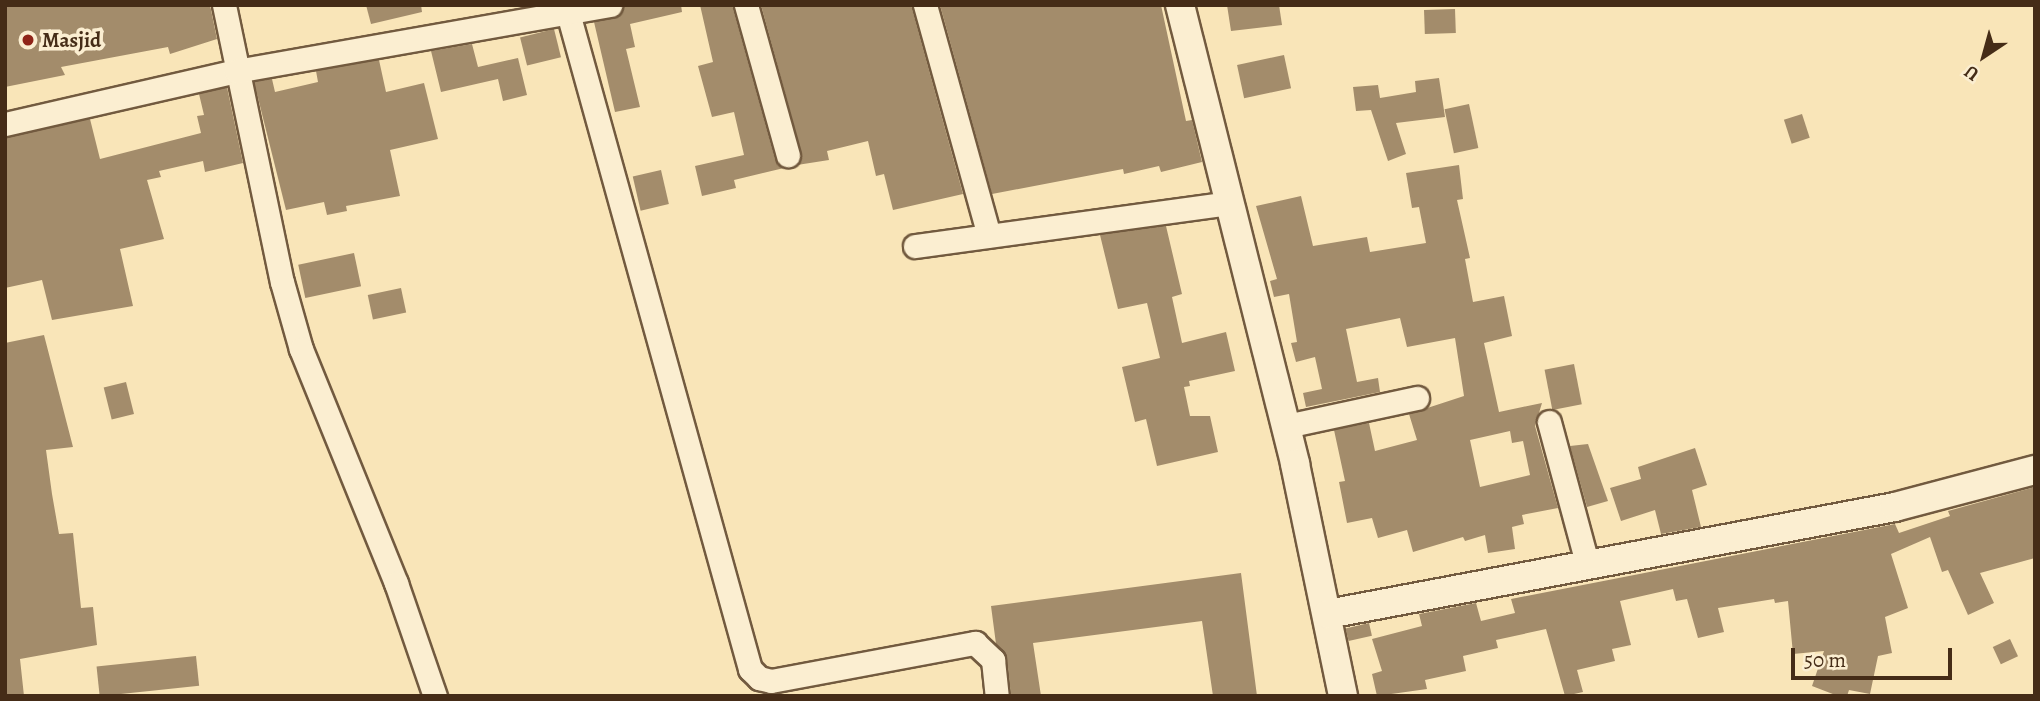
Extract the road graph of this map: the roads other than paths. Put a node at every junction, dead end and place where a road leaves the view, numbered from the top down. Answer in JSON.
{"nodes":[{"id":1,"x":224,"y":5,"type":"edge"},
{"id":2,"x":610,"y":5,"type":"edge"},
{"id":3,"x":746,"y":5,"type":"edge"},
{"id":4,"x":925,"y":5,"type":"edge"},
{"id":5,"x":1180,"y":5,"type":"edge"},
{"id":6,"x":516,"y":13,"type":"edge"},
{"id":7,"x":568,"y":13,"type":"junction"},
{"id":8,"x":236,"y":71,"type":"junction"},
{"id":9,"x":5,"y":124,"type":"edge"},
{"id":10,"x":788,"y":155,"type":"dead end"},
{"id":11,"x":1230,"y":203,"type":"junction"},
{"id":12,"x":989,"y":235,"type":"junction"},
{"id":13,"x":915,"y":246,"type":"dead end"},
{"id":14,"x":1417,"y":398,"type":"dead end"},
{"id":15,"x":1549,"y":422,"type":"dead end"},
{"id":16,"x":1286,"y":426,"type":"junction"},
{"id":17,"x":2035,"y":470,"type":"edge"},
{"id":18,"x":1587,"y":563,"type":"junction"},
{"id":19,"x":1328,"y":614,"type":"junction"},
{"id":20,"x":435,"y":696,"type":"edge"},
{"id":21,"x":997,"y":696,"type":"edge"},
{"id":22,"x":1343,"y":696,"type":"edge"}],
"edges":[{"from":1,"to":8,"type":"street"},
{"from":2,"to":7,"type":"street"},
{"from":3,"to":10,"type":"street"},
{"from":4,"to":12,"type":"street"},
{"from":5,"to":11,"type":"street"},
{"from":6,"to":7,"type":"street"},
{"from":6,"to":8,"type":"street"},
{"from":7,"to":21,"type":"street"},
{"from":8,"to":9,"type":"street"},
{"from":8,"to":20,"type":"street"},
{"from":11,"to":12,"type":"street"},
{"from":11,"to":16,"type":"street"},
{"from":12,"to":13,"type":"street"},
{"from":14,"to":16,"type":"street"},
{"from":15,"to":18,"type":"street"},
{"from":16,"to":19,"type":"street"},
{"from":17,"to":18,"type":"street"},
{"from":18,"to":19,"type":"street"},
{"from":19,"to":22,"type":"street"}]}
